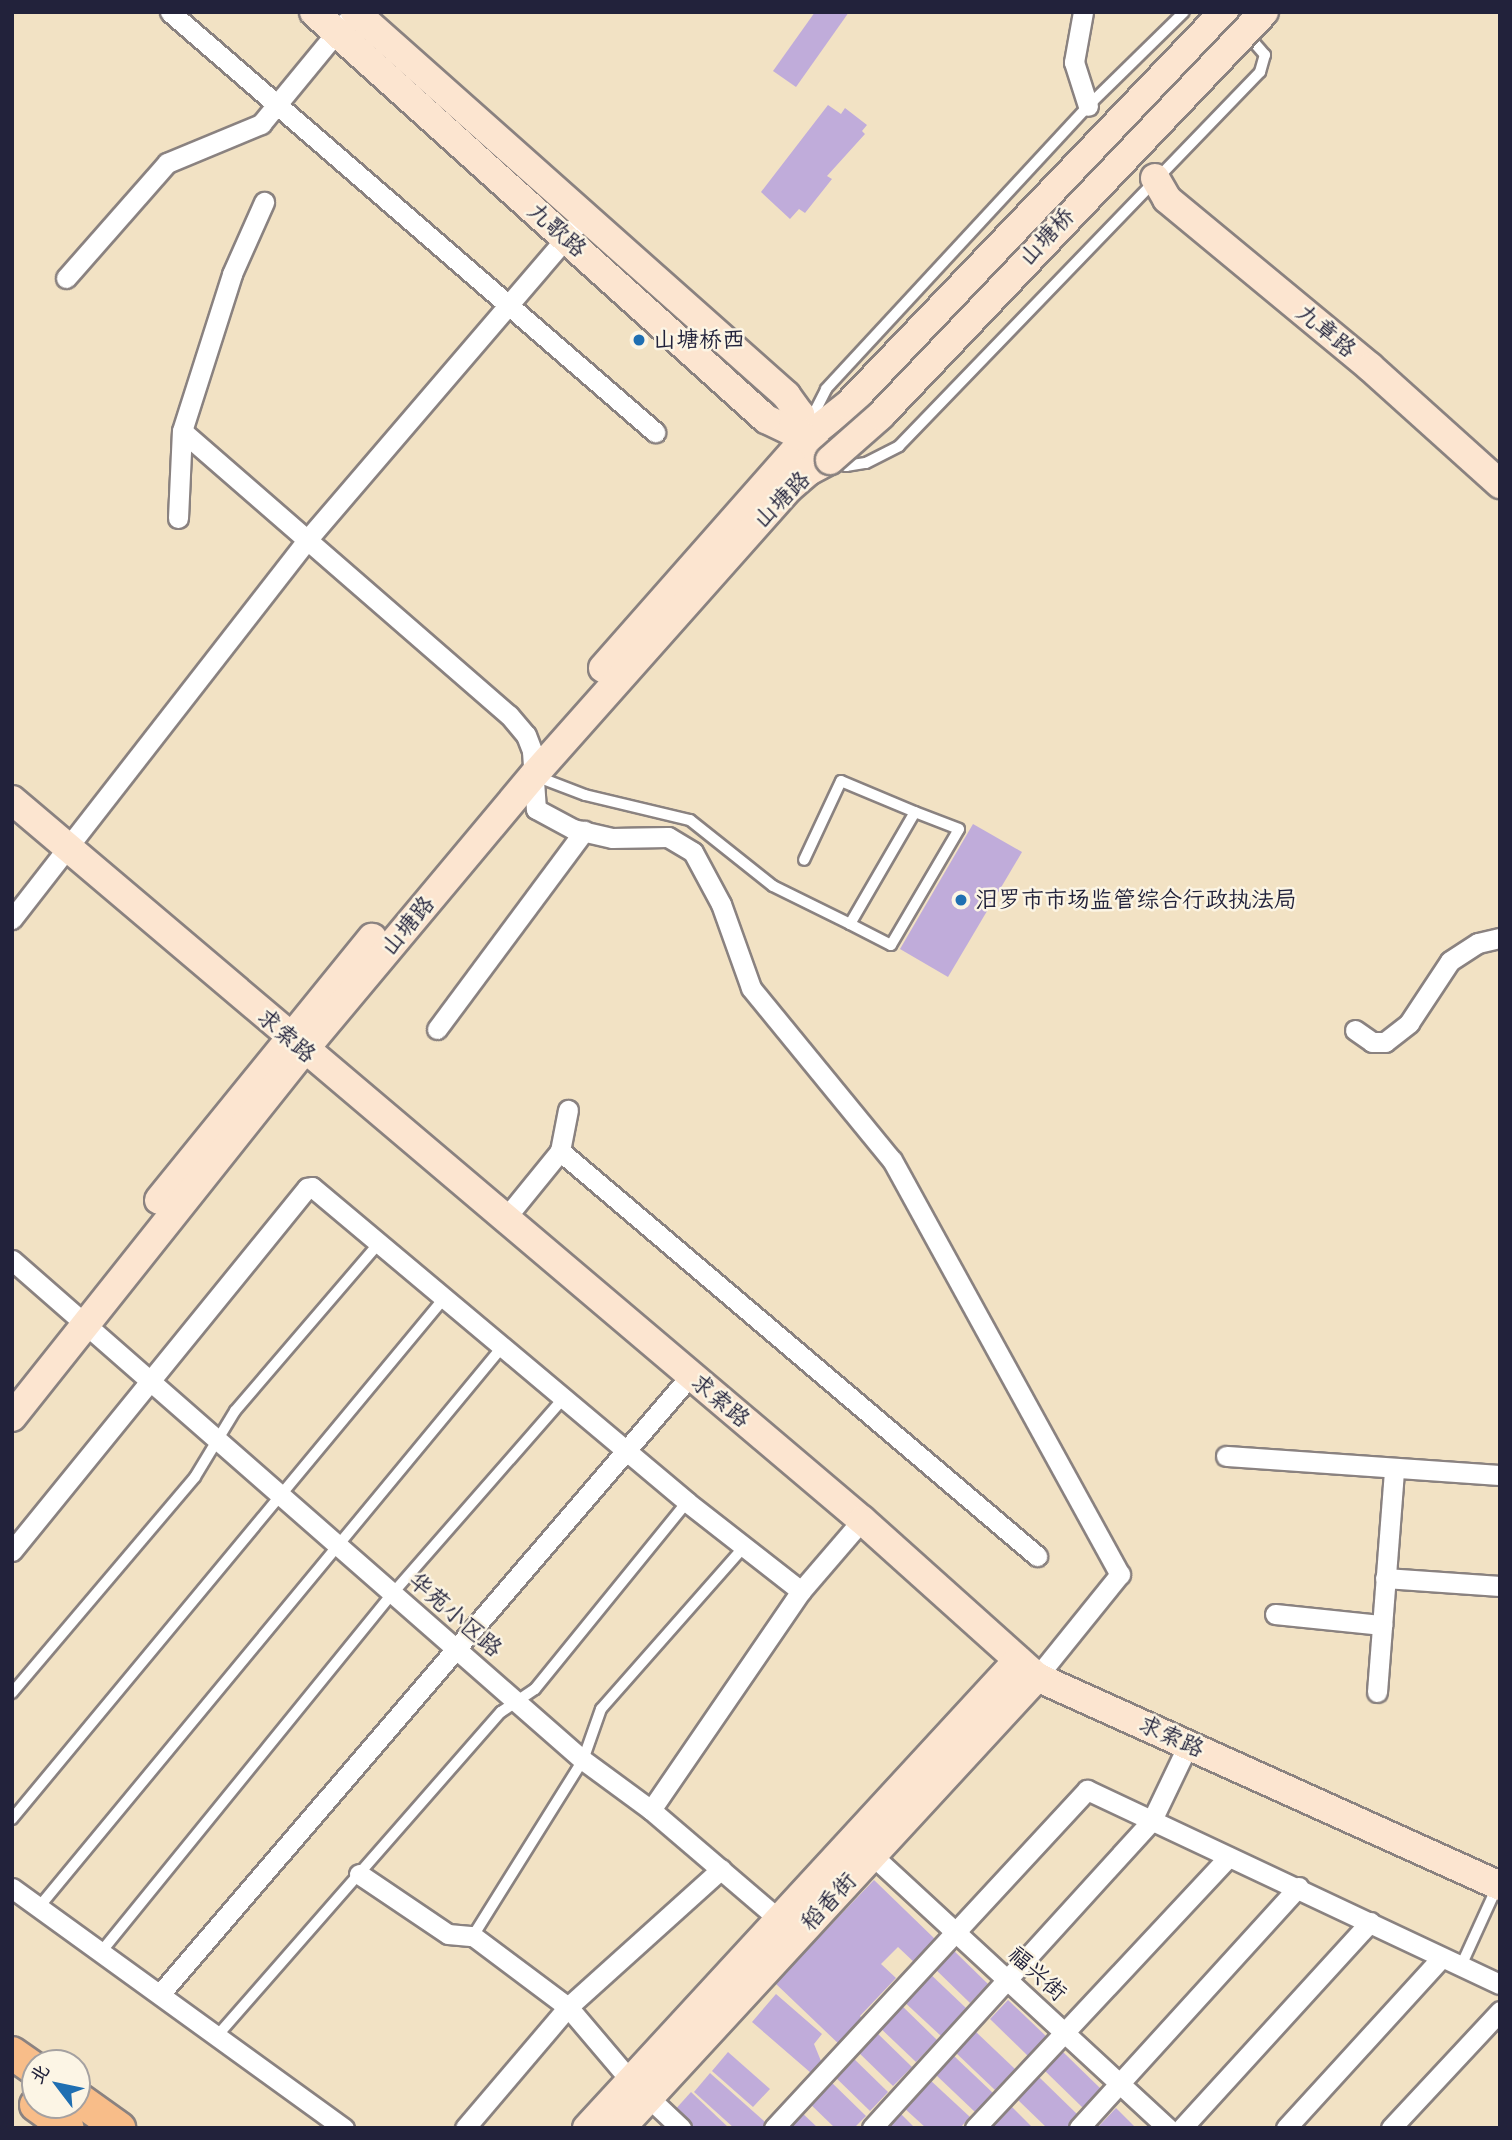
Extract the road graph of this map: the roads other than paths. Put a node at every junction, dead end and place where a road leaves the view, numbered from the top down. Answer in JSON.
{"nodes":[{"id":1,"x":170,"y":12,"type":"edge"},
{"id":2,"x":314,"y":12,"type":"edge"},
{"id":3,"x":1083,"y":12,"type":"edge"},
{"id":4,"x":1184,"y":12,"type":"edge"},
{"id":5,"x":1224,"y":12,"type":"edge"},
{"id":6,"x":1264,"y":12,"type":"edge"},
{"id":7,"x":349,"y":19,"type":"edge"},
{"id":8,"x":277,"y":105,"type":"junction"},
{"id":9,"x":1088,"y":106,"type":"junction"},
{"id":10,"x":1155,"y":177,"type":"junction"},
{"id":11,"x":264,"y":202,"type":"dead end"},
{"id":12,"x":585,"y":216,"type":"junction"},
{"id":13,"x":566,"y":239,"type":"junction"},
{"id":14,"x":66,"y":278,"type":"dead end"},
{"id":15,"x":508,"y":306,"type":"junction"},
{"id":16,"x":182,"y":431,"type":"junction"},
{"id":17,"x":654,"y":432,"type":"dead end"},
{"id":18,"x":806,"y":438,"type":"junction"},
{"id":19,"x":830,"y":460,"type":"junction"},
{"id":20,"x":1500,"y":469,"type":"edge"},
{"id":21,"x":1500,"y":484,"type":"edge"},
{"id":22,"x":178,"y":518,"type":"dead end"},
{"id":23,"x":307,"y":540,"type":"junction"},
{"id":24,"x":533,"y":763,"type":"junction"},
{"id":25,"x":12,"y":800,"type":"edge"},
{"id":26,"x":915,"y":811,"type":"junction"},
{"id":27,"x":584,"y":831,"type":"junction"},
{"id":28,"x":68,"y":848,"type":"junction"},
{"id":29,"x":804,"y":860,"type":"dead end"},
{"id":30,"x":12,"y":919,"type":"edge"},
{"id":31,"x":850,"y":925,"type":"junction"},
{"id":32,"x":1500,"y":938,"type":"edge"},
{"id":33,"x":437,"y":1029,"type":"dead end"},
{"id":34,"x":1354,"y":1030,"type":"dead end"},
{"id":35,"x":295,"y":1044,"type":"junction"},
{"id":36,"x":568,"y":1110,"type":"dead end"},
{"id":37,"x":560,"y":1151,"type":"junction"},
{"id":38,"x":504,"y":1220,"type":"junction"},
{"id":39,"x":380,"y":1242,"type":"junction"},
{"id":40,"x":12,"y":1260,"type":"edge"},
{"id":41,"x":445,"y":1297,"type":"junction"},
{"id":42,"x":79,"y":1316,"type":"junction"},
{"id":43,"x":503,"y":1346,"type":"junction"},
{"id":44,"x":690,"y":1376,"type":"junction"},
{"id":45,"x":151,"y":1379,"type":"junction"},
{"id":46,"x":12,"y":1385,"type":"edge"},
{"id":47,"x":564,"y":1398,"type":"junction"},
{"id":48,"x":12,"y":1417,"type":"edge"},
{"id":49,"x":219,"y":1440,"type":"junction"},
{"id":50,"x":628,"y":1452,"type":"junction"},
{"id":51,"x":1226,"y":1456,"type":"dead end"},
{"id":52,"x":1394,"y":1470,"type":"junction"},
{"id":53,"x":1500,"y":1475,"type":"edge"},
{"id":54,"x":280,"y":1493,"type":"junction"},
{"id":55,"x":687,"y":1502,"type":"junction"},
{"id":56,"x":862,"y":1520,"type":"junction"},
{"id":57,"x":336,"y":1543,"type":"junction"},
{"id":58,"x":744,"y":1546,"type":"junction"},
{"id":59,"x":12,"y":1551,"type":"edge"},
{"id":60,"x":1037,"y":1556,"type":"dead end"},
{"id":61,"x":1385,"y":1578,"type":"junction"},
{"id":62,"x":1500,"y":1586,"type":"edge"},
{"id":63,"x":801,"y":1591,"type":"junction"},
{"id":64,"x":393,"y":1593,"type":"junction"},
{"id":65,"x":1275,"y":1614,"type":"dead end"},
{"id":66,"x":1382,"y":1625,"type":"junction"},
{"id":67,"x":457,"y":1649,"type":"junction"},
{"id":68,"x":1028,"y":1668,"type":"junction"},
{"id":69,"x":1377,"y":1692,"type":"dead end"},
{"id":70,"x":12,"y":1693,"type":"edge"},
{"id":71,"x":516,"y":1701,"type":"junction"},
{"id":72,"x":1188,"y":1745,"type":"junction"},
{"id":73,"x":583,"y":1760,"type":"junction"},
{"id":74,"x":651,"y":1811,"type":"junction"},
{"id":75,"x":12,"y":1819,"type":"edge"},
{"id":76,"x":1152,"y":1821,"type":"junction"},
{"id":77,"x":873,"y":1856,"type":"junction"},
{"id":78,"x":1229,"y":1857,"type":"junction"},
{"id":79,"x":721,"y":1869,"type":"junction"},
{"id":80,"x":359,"y":1874,"type":"junction"},
{"id":81,"x":1499,"y":1886,"type":"edge"},
{"id":82,"x":1298,"y":1887,"type":"junction"},
{"id":83,"x":12,"y":1888,"type":"edge"},
{"id":84,"x":39,"y":1907,"type":"junction"},
{"id":85,"x":1370,"y":1922,"type":"junction"},
{"id":86,"x":789,"y":1927,"type":"junction"},
{"id":87,"x":956,"y":1933,"type":"junction"},
{"id":88,"x":473,"y":1936,"type":"junction"},
{"id":89,"x":101,"y":1952,"type":"junction"},
{"id":90,"x":1442,"y":1957,"type":"junction"},
{"id":91,"x":1461,"y":1966,"type":"junction"},
{"id":92,"x":1009,"y":1982,"type":"junction"},
{"id":93,"x":1500,"y":1984,"type":"edge"},
{"id":94,"x":160,"y":1994,"type":"junction"},
{"id":95,"x":568,"y":2007,"type":"junction"},
{"id":96,"x":1500,"y":2011,"type":"edge"},
{"id":97,"x":1065,"y":2033,"type":"junction"},
{"id":98,"x":217,"y":2036,"type":"junction"},
{"id":99,"x":1119,"y":2084,"type":"junction"},
{"id":100,"x":639,"y":2089,"type":"junction"},
{"id":101,"x":91,"y":2108,"type":"edge"},
{"id":102,"x":119,"y":2128,"type":"edge"},
{"id":103,"x":344,"y":2128,"type":"edge"},
{"id":104,"x":465,"y":2128,"type":"edge"},
{"id":105,"x":587,"y":2128,"type":"edge"},
{"id":106,"x":621,"y":2128,"type":"edge"},
{"id":107,"x":681,"y":2128,"type":"edge"},
{"id":108,"x":774,"y":2128,"type":"edge"},
{"id":109,"x":872,"y":2128,"type":"edge"},
{"id":110,"x":975,"y":2128,"type":"edge"},
{"id":111,"x":1079,"y":2128,"type":"edge"},
{"id":112,"x":1168,"y":2128,"type":"edge"},
{"id":113,"x":1182,"y":2128,"type":"edge"},
{"id":114,"x":1286,"y":2128,"type":"edge"},
{"id":115,"x":1391,"y":2128,"type":"edge"}],
"edges":[{"from":1,"to":8,"type":"street"},
{"from":2,"to":7,"type":"street","name":"九歌路"},
{"from":3,"to":9,"type":"street"},
{"from":4,"to":9,"type":"lane"},
{"from":5,"to":10,"type":"lane"},
{"from":5,"to":18,"type":"street","name":"山塘桥"},
{"from":6,"to":19,"type":"street","name":"山塘桥","bridge":true},
{"from":7,"to":8,"type":"street"},
{"from":7,"to":12,"type":"street","name":"九歌路"},
{"from":7,"to":13,"type":"street","name":"九歌路"},
{"from":8,"to":14,"type":"street"},
{"from":8,"to":15,"type":"street"},
{"from":9,"to":18,"type":"lane"},
{"from":10,"to":19,"type":"lane"},
{"from":10,"to":20,"type":"street","name":"九章路"},
{"from":10,"to":21,"type":"street","name":"九章路"},
{"from":11,"to":16,"type":"street"},
{"from":12,"to":13,"type":"street"},
{"from":12,"to":18,"type":"street","name":"九歌路"},
{"from":13,"to":15,"type":"street"},
{"from":13,"to":18,"type":"street","name":"九歌路"},
{"from":15,"to":17,"type":"street"},
{"from":15,"to":23,"type":"street"},
{"from":16,"to":22,"type":"street"},
{"from":16,"to":23,"type":"street"},
{"from":18,"to":19,"type":"street","name":"九歌路"},
{"from":18,"to":24,"type":"street","name":"山塘路"},
{"from":19,"to":24,"type":"street","name":"山塘路"},
{"from":23,"to":24,"type":"street"},
{"from":23,"to":28,"type":"street"},
{"from":24,"to":27,"type":"street"},
{"from":24,"to":31,"type":"lane"},
{"from":24,"to":35,"type":"street","name":"山塘路"},
{"from":25,"to":28,"type":"street","name":"求索路"},
{"from":26,"to":29,"type":"lane"},
{"from":26,"to":31,"type":"lane"},
{"from":26,"to":31,"type":"lane"},
{"from":27,"to":33,"type":"street"},
{"from":27,"to":68,"type":"street"},
{"from":28,"to":30,"type":"street"},
{"from":28,"to":35,"type":"street","name":"求索路"},
{"from":32,"to":34,"type":"street"},
{"from":35,"to":38,"type":"street","name":"求索路"},
{"from":35,"to":42,"type":"street","name":"山塘路"},
{"from":36,"to":37,"type":"street"},
{"from":37,"to":38,"type":"street"},
{"from":37,"to":60,"type":"street"},
{"from":38,"to":44,"type":"street","name":"求索路"},
{"from":39,"to":41,"type":"street"},
{"from":39,"to":45,"type":"street"},
{"from":39,"to":49,"type":"lane"},
{"from":40,"to":42,"type":"street","name":"华苑小区路"},
{"from":41,"to":43,"type":"street"},
{"from":41,"to":54,"type":"lane"},
{"from":42,"to":45,"type":"street","name":"华苑小区路"},
{"from":42,"to":46,"type":"street","name":"山塘路"},
{"from":42,"to":48,"type":"street","name":"山塘路"},
{"from":43,"to":47,"type":"street"},
{"from":43,"to":57,"type":"lane"},
{"from":44,"to":50,"type":"street"},
{"from":44,"to":56,"type":"street","name":"求索路"},
{"from":45,"to":49,"type":"street","name":"华苑小区路"},
{"from":45,"to":59,"type":"street"},
{"from":47,"to":50,"type":"street"},
{"from":47,"to":64,"type":"lane"},
{"from":49,"to":54,"type":"street","name":"华苑小区路"},
{"from":49,"to":70,"type":"lane"},
{"from":50,"to":55,"type":"street"},
{"from":50,"to":67,"type":"street"},
{"from":51,"to":52,"type":"street"},
{"from":52,"to":53,"type":"street"},
{"from":52,"to":61,"type":"street"},
{"from":54,"to":57,"type":"street","name":"华苑小区路"},
{"from":54,"to":75,"type":"lane"},
{"from":55,"to":58,"type":"street"},
{"from":55,"to":71,"type":"lane"},
{"from":56,"to":63,"type":"street"},
{"from":56,"to":68,"type":"street","name":"求索路"},
{"from":57,"to":64,"type":"street","name":"华苑小区路"},
{"from":57,"to":84,"type":"lane"},
{"from":58,"to":63,"type":"street"},
{"from":58,"to":73,"type":"lane"},
{"from":61,"to":62,"type":"street"},
{"from":61,"to":66,"type":"street"},
{"from":63,"to":74,"type":"street"},
{"from":64,"to":67,"type":"street","name":"华苑小区路"},
{"from":64,"to":89,"type":"lane"},
{"from":65,"to":66,"type":"street"},
{"from":66,"to":69,"type":"street"},
{"from":67,"to":71,"type":"street","name":"华苑小区路"},
{"from":67,"to":94,"type":"street"},
{"from":68,"to":72,"type":"street","name":"求索路"},
{"from":68,"to":77,"type":"street","name":"稻香街"},
{"from":68,"to":86,"type":"street"},
{"from":71,"to":73,"type":"street","name":"华苑小区路"},
{"from":71,"to":80,"type":"lane"},
{"from":72,"to":76,"type":"street"},
{"from":72,"to":81,"type":"street","name":"求索路"},
{"from":73,"to":74,"type":"street","name":"华苑小区路"},
{"from":73,"to":88,"type":"lane"},
{"from":74,"to":79,"type":"street","name":"华苑小区路"},
{"from":76,"to":78,"type":"street"},
{"from":76,"to":87,"type":"street"},
{"from":76,"to":92,"type":"street"},
{"from":77,"to":86,"type":"street","name":"稻香街"},
{"from":77,"to":87,"type":"street","name":"福兴街"},
{"from":78,"to":82,"type":"street"},
{"from":78,"to":97,"type":"street"},
{"from":79,"to":86,"type":"street","name":"华苑小区路"},
{"from":79,"to":95,"type":"street"},
{"from":80,"to":88,"type":"street"},
{"from":80,"to":98,"type":"lane"},
{"from":81,"to":91,"type":"lane"},
{"from":82,"to":85,"type":"street"},
{"from":82,"to":99,"type":"street"},
{"from":83,"to":84,"type":"street"},
{"from":84,"to":89,"type":"street"},
{"from":85,"to":90,"type":"street"},
{"from":85,"to":113,"type":"street"},
{"from":86,"to":100,"type":"street","name":"稻香街"},
{"from":87,"to":92,"type":"street","name":"福兴街"},
{"from":87,"to":108,"type":"street"},
{"from":88,"to":95,"type":"street"},
{"from":89,"to":94,"type":"street"},
{"from":90,"to":91,"type":"street"},
{"from":90,"to":114,"type":"street"},
{"from":91,"to":93,"type":"street"},
{"from":92,"to":97,"type":"street","name":"福兴街"},
{"from":92,"to":109,"type":"street"},
{"from":94,"to":98,"type":"street"},
{"from":95,"to":100,"type":"street"},
{"from":95,"to":104,"type":"street"},
{"from":96,"to":115,"type":"street"},
{"from":97,"to":99,"type":"street","name":"福兴街"},
{"from":97,"to":110,"type":"street"},
{"from":98,"to":103,"type":"street"},
{"from":99,"to":111,"type":"street"},
{"from":99,"to":112,"type":"street","name":"福兴街"},
{"from":100,"to":105,"type":"street"},
{"from":100,"to":106,"type":"street","name":"稻香街"},
{"from":100,"to":107,"type":"street"},
{"from":101,"to":102,"type":"main road"}]}
